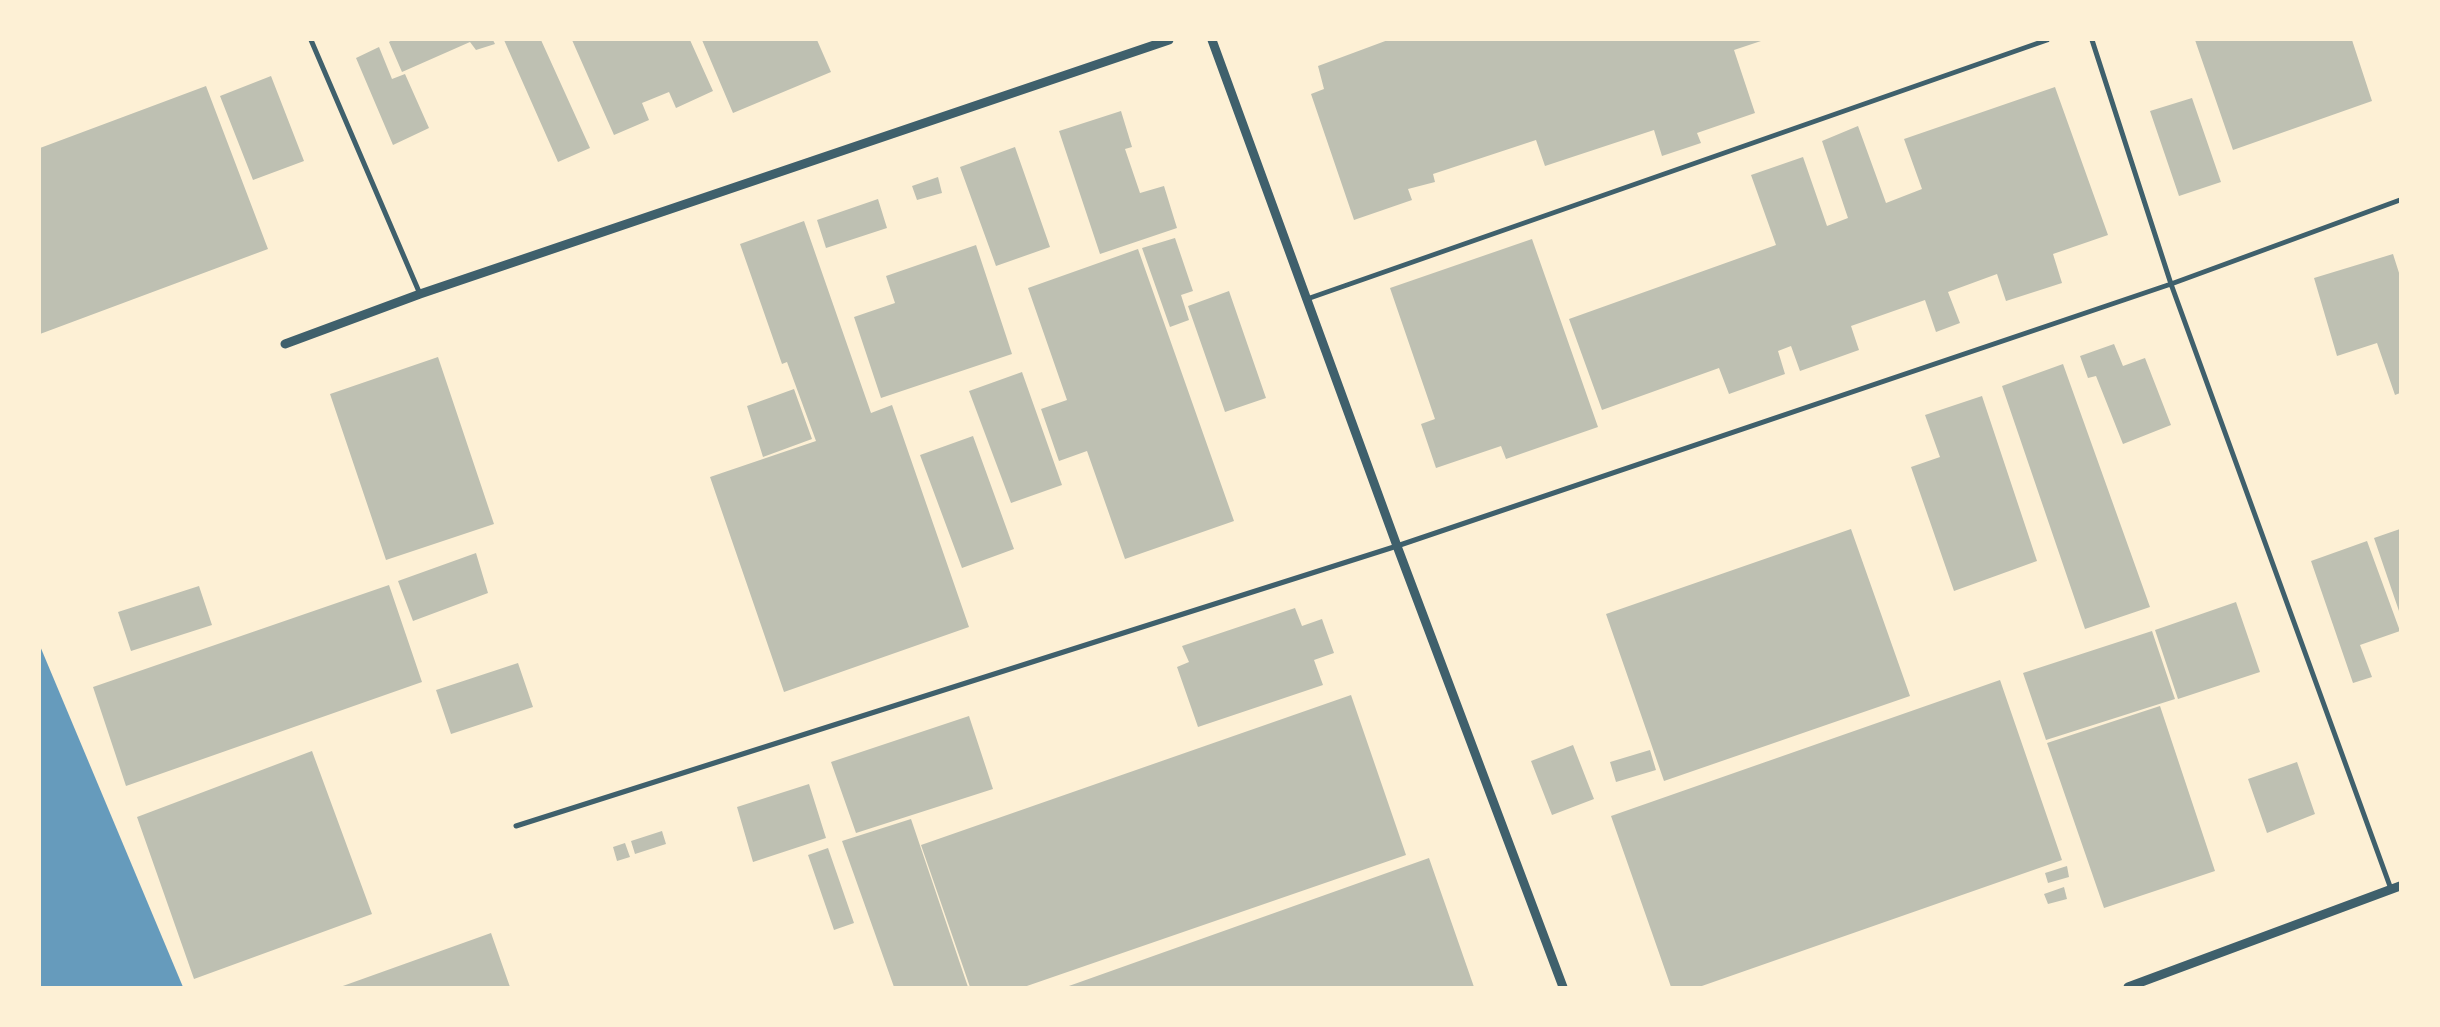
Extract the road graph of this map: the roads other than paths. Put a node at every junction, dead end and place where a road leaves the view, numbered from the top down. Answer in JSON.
{"nodes":[{"id":1,"x":311,"y":40,"type":"edge"},
{"id":2,"x":1169,"y":40,"type":"edge"},
{"id":3,"x":1212,"y":40,"type":"edge"},
{"id":4,"x":2047,"y":40,"type":"edge"},
{"id":5,"x":2092,"y":40,"type":"edge"},
{"id":6,"x":2400,"y":200,"type":"edge"},
{"id":7,"x":2171,"y":284,"type":"junction"},
{"id":8,"x":420,"y":294,"type":"junction"},
{"id":9,"x":1307,"y":299,"type":"junction"},
{"id":10,"x":285,"y":344,"type":"dead end"},
{"id":11,"x":1397,"y":546,"type":"junction"},
{"id":12,"x":516,"y":826,"type":"dead end"},
{"id":13,"x":2396,"y":888,"type":"edge"},
{"id":14,"x":1563,"y":987,"type":"edge"},
{"id":15,"x":2128,"y":987,"type":"edge"}],
"edges":[{"from":1,"to":8,"type":"street"},
{"from":2,"to":8,"type":"street"},
{"from":3,"to":9,"type":"street"},
{"from":4,"to":9,"type":"street"},
{"from":5,"to":7,"type":"street"},
{"from":6,"to":7,"type":"street"},
{"from":7,"to":11,"type":"street"},
{"from":7,"to":13,"type":"street"},
{"from":8,"to":10,"type":"street"},
{"from":9,"to":11,"type":"street"},
{"from":11,"to":12,"type":"street"},
{"from":11,"to":14,"type":"street"},
{"from":13,"to":15,"type":"street"}]}
